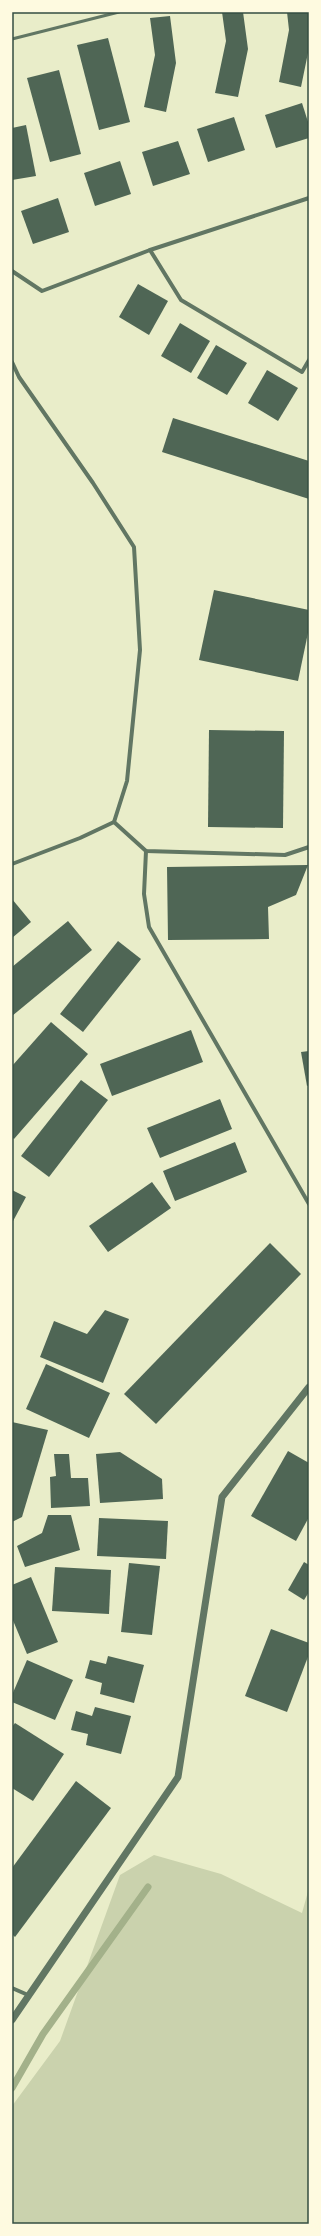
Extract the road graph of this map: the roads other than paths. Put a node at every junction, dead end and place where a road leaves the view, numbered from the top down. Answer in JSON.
{"nodes":[{"id":1,"x":119,"y":12,"type":"edge"},
{"id":2,"x":12,"y":39,"type":"edge"},
{"id":3,"x":309,"y":198,"type":"edge"},
{"id":4,"x":150,"y":250,"type":"junction"},
{"id":5,"x":12,"y":271,"type":"edge"},
{"id":6,"x":309,"y":360,"type":"edge"},
{"id":7,"x":12,"y":362,"type":"edge"},
{"id":8,"x":114,"y":822,"type":"junction"},
{"id":9,"x":309,"y":847,"type":"edge"},
{"id":10,"x":146,"y":851,"type":"junction"},
{"id":11,"x":12,"y":864,"type":"edge"},
{"id":12,"x":309,"y":1204,"type":"edge"},
{"id":13,"x":309,"y":1387,"type":"edge"},
{"id":14,"x":12,"y":1988,"type":"edge"},
{"id":15,"x":28,"y":1996,"type":"junction"},
{"id":16,"x":12,"y":2020,"type":"edge"}],
"edges":[{"from":1,"to":2,"type":"lane"},
{"from":3,"to":4,"type":"street"},
{"from":4,"to":5,"type":"street"},
{"from":4,"to":6,"type":"street"},
{"from":7,"to":8,"type":"street"},
{"from":8,"to":10,"type":"street"},
{"from":8,"to":11,"type":"street"},
{"from":9,"to":10,"type":"street"},
{"from":10,"to":12,"type":"street"},
{"from":13,"to":15,"type":"street"},
{"from":14,"to":15,"type":"street"},
{"from":15,"to":16,"type":"street"}]}
